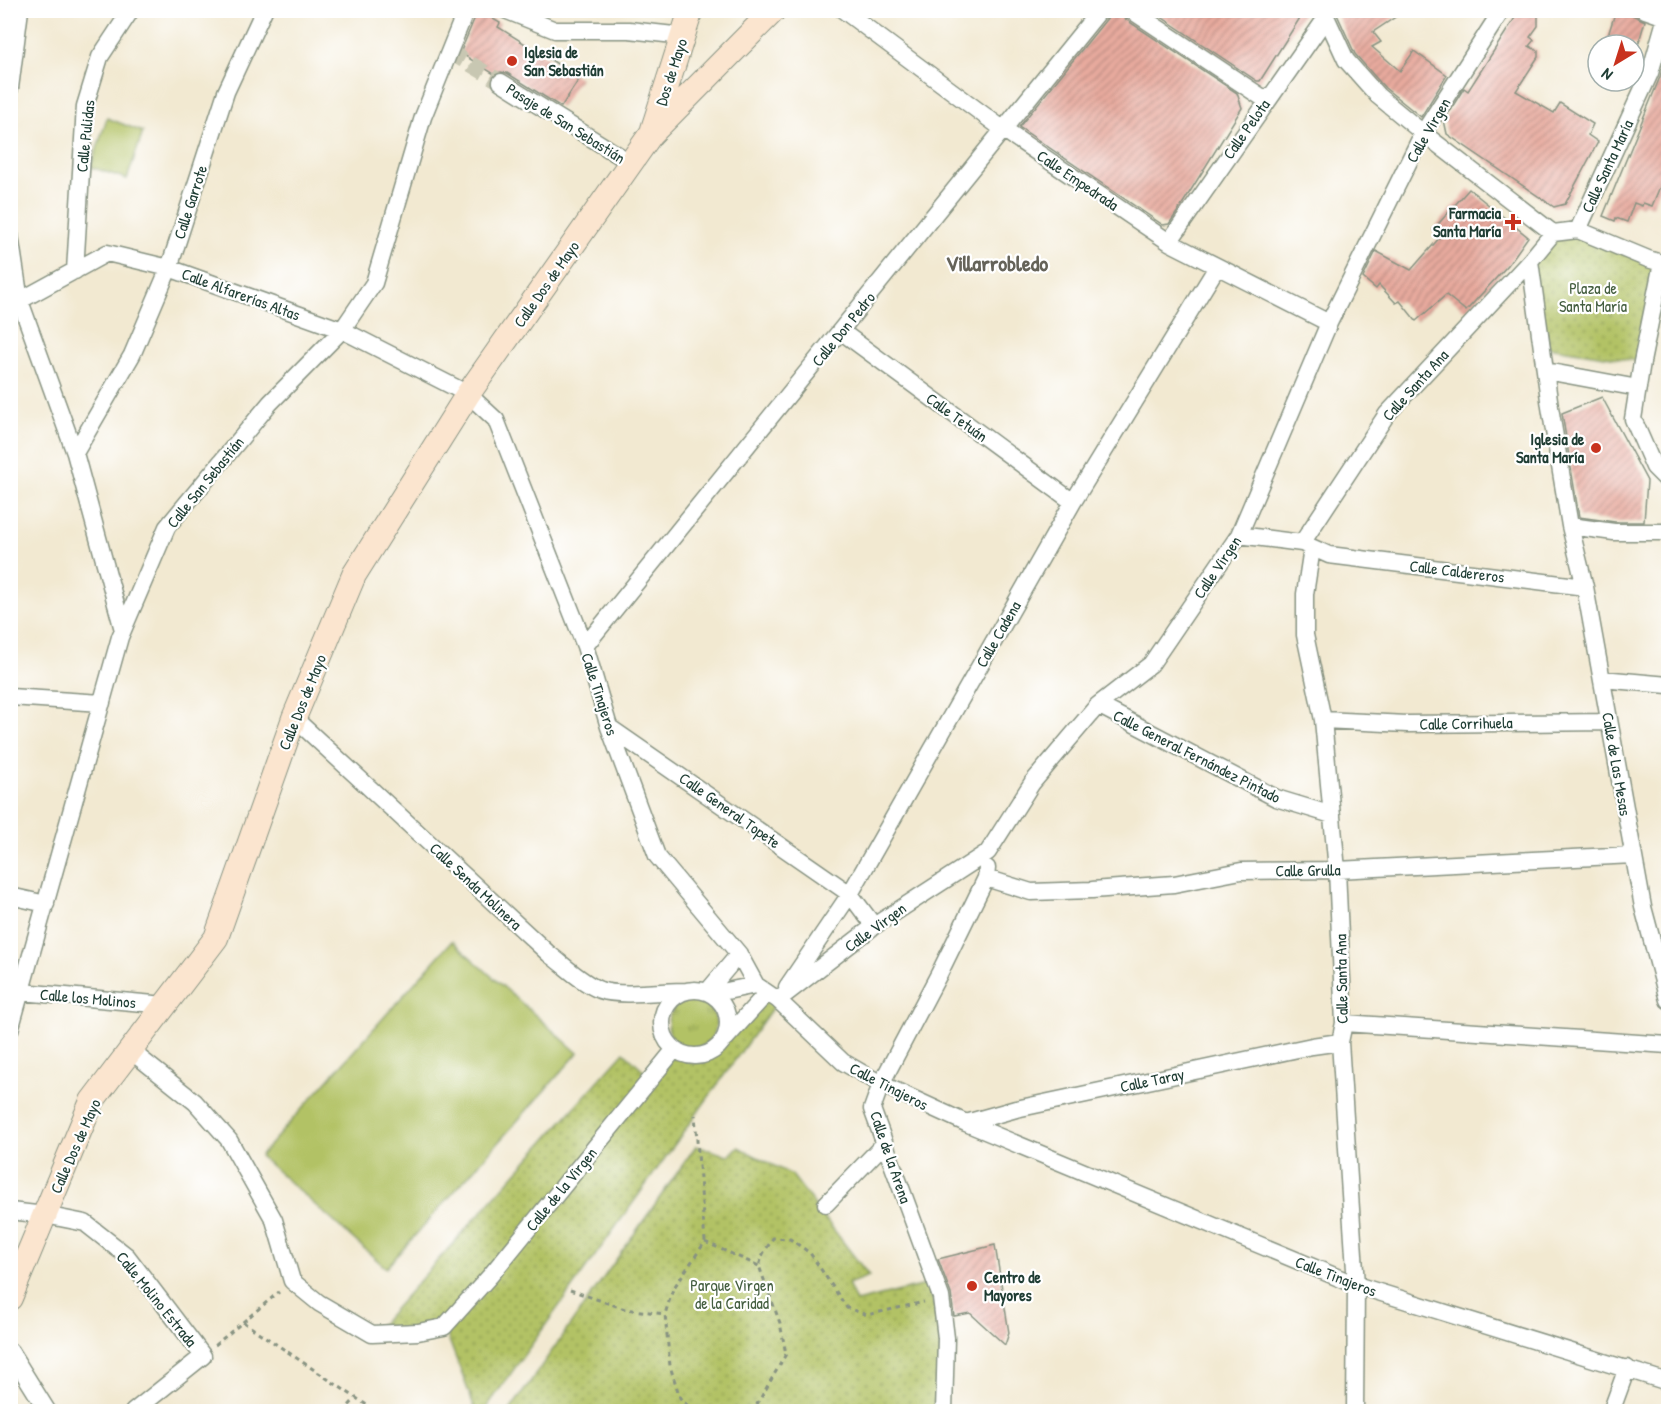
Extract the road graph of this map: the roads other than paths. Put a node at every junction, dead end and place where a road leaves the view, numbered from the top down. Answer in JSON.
{"nodes":[{"id":1,"x":20,"y":10,"type":"edge"},
{"id":2,"x":131,"y":10,"type":"edge"},
{"id":3,"x":264,"y":10,"type":"edge"},
{"id":4,"x":466,"y":10,"type":"edge"},
{"id":5,"x":506,"y":10,"type":"edge"},
{"id":6,"x":691,"y":10,"type":"edge"},
{"id":7,"x":774,"y":10,"type":"edge"},
{"id":8,"x":843,"y":10,"type":"edge"},
{"id":9,"x":1100,"y":10,"type":"edge"},
{"id":10,"x":1131,"y":10,"type":"edge"},
{"id":11,"x":1502,"y":10,"type":"edge"},
{"id":12,"x":1645,"y":10,"type":"edge"},
{"id":13,"x":1324,"y":14,"type":"edge"},
{"id":14,"x":1668,"y":15,"type":"edge"},
{"id":15,"x":682,"y":36,"type":"junction"},
{"id":16,"x":501,"y":82,"type":"tunnel mouth"},
{"id":17,"x":10,"y":88,"type":"edge"},
{"id":18,"x":1266,"y":100,"type":"junction"},
{"id":19,"x":1004,"y":130,"type":"junction"},
{"id":20,"x":1423,"y":133,"type":"junction"},
{"id":21,"x":651,"y":134,"type":"junction"},
{"id":22,"x":631,"y":163,"type":"junction"},
{"id":23,"x":1578,"y":230,"type":"junction"},
{"id":24,"x":1553,"y":232,"type":"junction"},
{"id":25,"x":10,"y":235,"type":"edge"},
{"id":26,"x":1169,"y":242,"type":"junction"},
{"id":27,"x":1530,"y":261,"type":"junction"},
{"id":28,"x":1665,"y":264,"type":"edge"},
{"id":29,"x":1217,"y":267,"type":"junction"},
{"id":30,"x":169,"y":268,"type":"junction"},
{"id":31,"x":75,"y":271,"type":"junction"},
{"id":32,"x":15,"y":303,"type":"edge"},
{"id":33,"x":1329,"y":323,"type":"junction"},
{"id":34,"x":342,"y":330,"type":"junction"},
{"id":35,"x":842,"y":332,"type":"junction"},
{"id":36,"x":1546,"y":371,"type":"junction"},
{"id":37,"x":1638,"y":388,"type":"junction"},
{"id":38,"x":468,"y":394,"type":"junction"},
{"id":39,"x":75,"y":453,"type":"junction"},
{"id":40,"x":1668,"y":481,"type":"edge"},
{"id":41,"x":1073,"y":502,"type":"junction"},
{"id":42,"x":1570,"y":526,"type":"junction"},
{"id":43,"x":1668,"y":532,"type":"edge"},
{"id":44,"x":1239,"y":535,"type":"junction"},
{"id":45,"x":1307,"y":546,"type":"junction"},
{"id":46,"x":1585,"y":587,"type":"junction"},
{"id":47,"x":123,"y":630,"type":"junction"},
{"id":48,"x":585,"y":646,"type":"junction"},
{"id":49,"x":1602,"y":678,"type":"junction"},
{"id":50,"x":1668,"y":685,"type":"edge"},
{"id":51,"x":10,"y":697,"type":"edge"},
{"id":52,"x":102,"y":703,"type":"junction"},
{"id":53,"x":1098,"y":705,"type":"junction"},
{"id":54,"x":294,"y":718,"type":"junction"},
{"id":55,"x":1323,"y":720,"type":"junction"},
{"id":56,"x":1609,"y":722,"type":"junction"},
{"id":57,"x":609,"y":727,"type":"junction"},
{"id":58,"x":1332,"y":815,"type":"junction"},
{"id":59,"x":988,"y":852,"type":"junction"},
{"id":60,"x":1633,"y":855,"type":"junction"},
{"id":61,"x":1337,"y":870,"type":"junction"},
{"id":62,"x":986,"y":878,"type":"junction"},
{"id":63,"x":850,"y":894,"type":"junction"},
{"id":64,"x":10,"y":896,"type":"edge"},
{"id":65,"x":46,"y":904,"type":"junction"},
{"id":66,"x":874,"y":926,"type":"junction"},
{"id":67,"x":739,"y":954,"type":"junction"},
{"id":68,"x":686,"y":991,"type":"junction"},
{"id":69,"x":16,"y":992,"type":"edge"},
{"id":70,"x":709,"y":993,"type":"junction"},
{"id":71,"x":766,"y":993,"type":"junction"},
{"id":72,"x":1668,"y":1000,"type":"edge"},
{"id":73,"x":165,"y":1005,"type":"junction"},
{"id":74,"x":1344,"y":1023,"type":"junction"},
{"id":75,"x":10,"y":1030,"type":"edge"},
{"id":76,"x":723,"y":1041,"type":"junction"},
{"id":77,"x":1340,"y":1042,"type":"junction"},
{"id":78,"x":1668,"y":1045,"type":"edge"},
{"id":79,"x":675,"y":1049,"type":"junction"},
{"id":80,"x":131,"y":1050,"type":"junction"},
{"id":81,"x":881,"y":1084,"type":"junction"},
{"id":82,"x":966,"y":1123,"type":"junction"},
{"id":83,"x":885,"y":1144,"type":"junction"},
{"id":84,"x":826,"y":1204,"type":"dead end"},
{"id":85,"x":10,"y":1211,"type":"edge"},
{"id":86,"x":45,"y":1215,"type":"junction"},
{"id":87,"x":1356,"y":1286,"type":"junction"},
{"id":88,"x":10,"y":1298,"type":"edge"},
{"id":89,"x":10,"y":1351,"type":"edge"},
{"id":90,"x":1627,"y":1368,"type":"junction"},
{"id":91,"x":1668,"y":1382,"type":"edge"},
{"id":92,"x":48,"y":1412,"type":"edge"},
{"id":93,"x":133,"y":1412,"type":"edge"},
{"id":94,"x":944,"y":1412,"type":"edge"},
{"id":95,"x":1355,"y":1412,"type":"edge"},
{"id":96,"x":1611,"y":1412,"type":"edge"}],
"edges":[{"from":1,"to":17,"type":"street"},
{"from":2,"to":31,"type":"street","name":"Calle Pulidas"},
{"from":3,"to":30,"type":"street","name":"Calle Garrote"},
{"from":4,"to":34,"type":"street","name":"Calle San Sebastián"},
{"from":5,"to":15,"type":"street"},
{"from":6,"to":15,"type":"street","name":"Dos de Mayo"},
{"from":7,"to":21,"type":"street"},
{"from":8,"to":19,"type":"street","name":"Calle Empedrada"},
{"from":9,"to":19,"type":"street","name":"Calle Don Pedro"},
{"from":10,"to":18,"type":"street"},
{"from":11,"to":20,"type":"street","name":"Calle Virgen"},
{"from":12,"to":14,"type":"street"},
{"from":13,"to":18,"type":"street","name":"Calle Pelota"},
{"from":13,"to":20,"type":"street"},
{"from":14,"to":23,"type":"street","name":"Calle Santa María"},
{"from":15,"to":21,"type":"street","name":"Dos de Mayo"},
{"from":16,"to":22,"type":"street","name":"Pasaje de San Sebastián"},
{"from":18,"to":26,"type":"street","name":"Calle Pelota"},
{"from":19,"to":26,"type":"street","name":"Calle Empedrada"},
{"from":19,"to":35,"type":"street","name":"Calle Don Pedro"},
{"from":20,"to":24,"type":"street"},
{"from":20,"to":33,"type":"street","name":"Calle Virgen"},
{"from":21,"to":22,"type":"street","name":"Calle Dos de Mayo"},
{"from":22,"to":38,"type":"street","name":"Calle Dos de Mayo"},
{"from":23,"to":24,"type":"street","name":"Calle Santa María"},
{"from":23,"to":28,"type":"street"},
{"from":24,"to":27,"type":"street"},
{"from":25,"to":32,"type":"street"},
{"from":26,"to":29,"type":"street","name":"Calle Empedrada"},
{"from":27,"to":36,"type":"street"},
{"from":27,"to":45,"type":"street","name":"Calle Santa Ana"},
{"from":28,"to":37,"type":"street"},
{"from":29,"to":33,"type":"street","name":"Calle Empedrada"},
{"from":29,"to":41,"type":"street","name":"Calle Cadena"},
{"from":30,"to":31,"type":"street","name":"Calle Alfarerías Altas"},
{"from":30,"to":34,"type":"street","name":"Calle Alfarerías Altas"},
{"from":30,"to":39,"type":"street","name":"Calle Garrote"},
{"from":31,"to":32,"type":"street","name":"Calle Alfarerías Altas"},
{"from":32,"to":39,"type":"street"},
{"from":33,"to":44,"type":"street","name":"Calle Virgen"},
{"from":34,"to":38,"type":"street","name":"Calle Alfarerías Altas"},
{"from":34,"to":47,"type":"street","name":"Calle San Sebastián"},
{"from":35,"to":41,"type":"street","name":"Calle Tetuán"},
{"from":35,"to":48,"type":"street","name":"Calle Don Pedro"},
{"from":36,"to":37,"type":"street"},
{"from":36,"to":42,"type":"street"},
{"from":37,"to":40,"type":"street"},
{"from":38,"to":48,"type":"street","name":"Calle Tinajeros"},
{"from":38,"to":54,"type":"street","name":"Calle Dos de Mayo"},
{"from":39,"to":47,"type":"street"},
{"from":41,"to":63,"type":"street","name":"Calle Cadena"},
{"from":42,"to":43,"type":"street"},
{"from":42,"to":46,"type":"street","name":"Calle de Las Mesas"},
{"from":44,"to":45,"type":"street"},
{"from":44,"to":53,"type":"street","name":"Calle Virgen"},
{"from":45,"to":46,"type":"street","name":"Calle Caldereros"},
{"from":45,"to":55,"type":"street","name":"Calle Santa Ana"},
{"from":46,"to":49,"type":"street","name":"Calle de Las Mesas"},
{"from":47,"to":52,"type":"street","name":"Calle San Sebastián"},
{"from":48,"to":57,"type":"street","name":"Calle Tinajeros"},
{"from":49,"to":50,"type":"street"},
{"from":49,"to":56,"type":"street","name":"Calle de Las Mesas"},
{"from":51,"to":52,"type":"street"},
{"from":52,"to":65,"type":"street","name":"Calle San Sebastián"},
{"from":53,"to":58,"type":"street","name":"Calle General Fernández Pintado"},
{"from":53,"to":59,"type":"street","name":"Calle Virgen"},
{"from":54,"to":68,"type":"street","name":"Calle Senda Molinera"},
{"from":54,"to":73,"type":"street","name":"Calle Dos de Mayo"},
{"from":55,"to":56,"type":"street","name":"Calle Corrihuela"},
{"from":55,"to":58,"type":"street","name":"Calle Santa Ana"},
{"from":56,"to":60,"type":"street","name":"Calle de Las Mesas"},
{"from":57,"to":63,"type":"street","name":"Calle General Topete"},
{"from":57,"to":67,"type":"street","name":"Calle Tinajeros"},
{"from":58,"to":61,"type":"street","name":"Calle Santa Ana"},
{"from":59,"to":62,"type":"street","name":"Calle de la Arena"},
{"from":59,"to":66,"type":"street","name":"Calle Virgen"},
{"from":60,"to":61,"type":"street","name":"Calle Grulla"},
{"from":60,"to":72,"type":"street","name":"Calle de Las Mesas"},
{"from":61,"to":62,"type":"street","name":"Calle Grulla"},
{"from":61,"to":74,"type":"street","name":"Calle Santa Ana"},
{"from":62,"to":81,"type":"street","name":"Calle de la Arena"},
{"from":63,"to":66,"type":"street","name":"Calle General Topete"},
{"from":63,"to":71,"type":"street","name":"Calle Cadena"},
{"from":64,"to":65,"type":"street"},
{"from":65,"to":69,"type":"street","name":"Calle San Sebastián"},
{"from":66,"to":71,"type":"street","name":"Calle Virgen"},
{"from":67,"to":70,"type":"street"},
{"from":67,"to":71,"type":"street","name":"Calle Tinajeros"},
{"from":68,"to":70,"type":"street"},
{"from":68,"to":79,"type":"street"},
{"from":69,"to":73,"type":"street","name":"Calle los Molinos"},
{"from":69,"to":75,"type":"street","name":"Calle San Sebastián"},
{"from":70,"to":71,"type":"street"},
{"from":70,"to":76,"type":"street"},
{"from":71,"to":76,"type":"street"},
{"from":71,"to":81,"type":"street","name":"Calle Tinajeros"},
{"from":73,"to":80,"type":"street","name":"Calle Dos de Mayo"},
{"from":74,"to":77,"type":"street","name":"Calle Santa Ana"},
{"from":74,"to":78,"type":"street"},
{"from":76,"to":79,"type":"street"},
{"from":77,"to":82,"type":"street","name":"Calle Taray"},
{"from":77,"to":87,"type":"street","name":"Calle Santa Ana"},
{"from":79,"to":80,"type":"street","name":"Calle de la Virgen"},
{"from":80,"to":86,"type":"street","name":"Calle Dos de Mayo"},
{"from":81,"to":82,"type":"street","name":"Calle Tinajeros"},
{"from":81,"to":83,"type":"street","name":"Calle de la Arena"},
{"from":82,"to":87,"type":"street","name":"Calle Tinajeros"},
{"from":83,"to":84,"type":"street"},
{"from":83,"to":94,"type":"street","name":"Calle de la Arena"},
{"from":85,"to":86,"type":"street","name":"Calle Molino Estrada"},
{"from":86,"to":88,"type":"street","name":"Calle Dos de Mayo"},
{"from":86,"to":93,"type":"street","name":"Calle Molino Estrada"},
{"from":87,"to":90,"type":"street","name":"Calle Tinajeros"},
{"from":87,"to":95,"type":"street","name":"Calle Santa Ana"},
{"from":89,"to":92,"type":"street"},
{"from":90,"to":91,"type":"street","name":"Calle Tinajeros"},
{"from":90,"to":96,"type":"street"}]}
